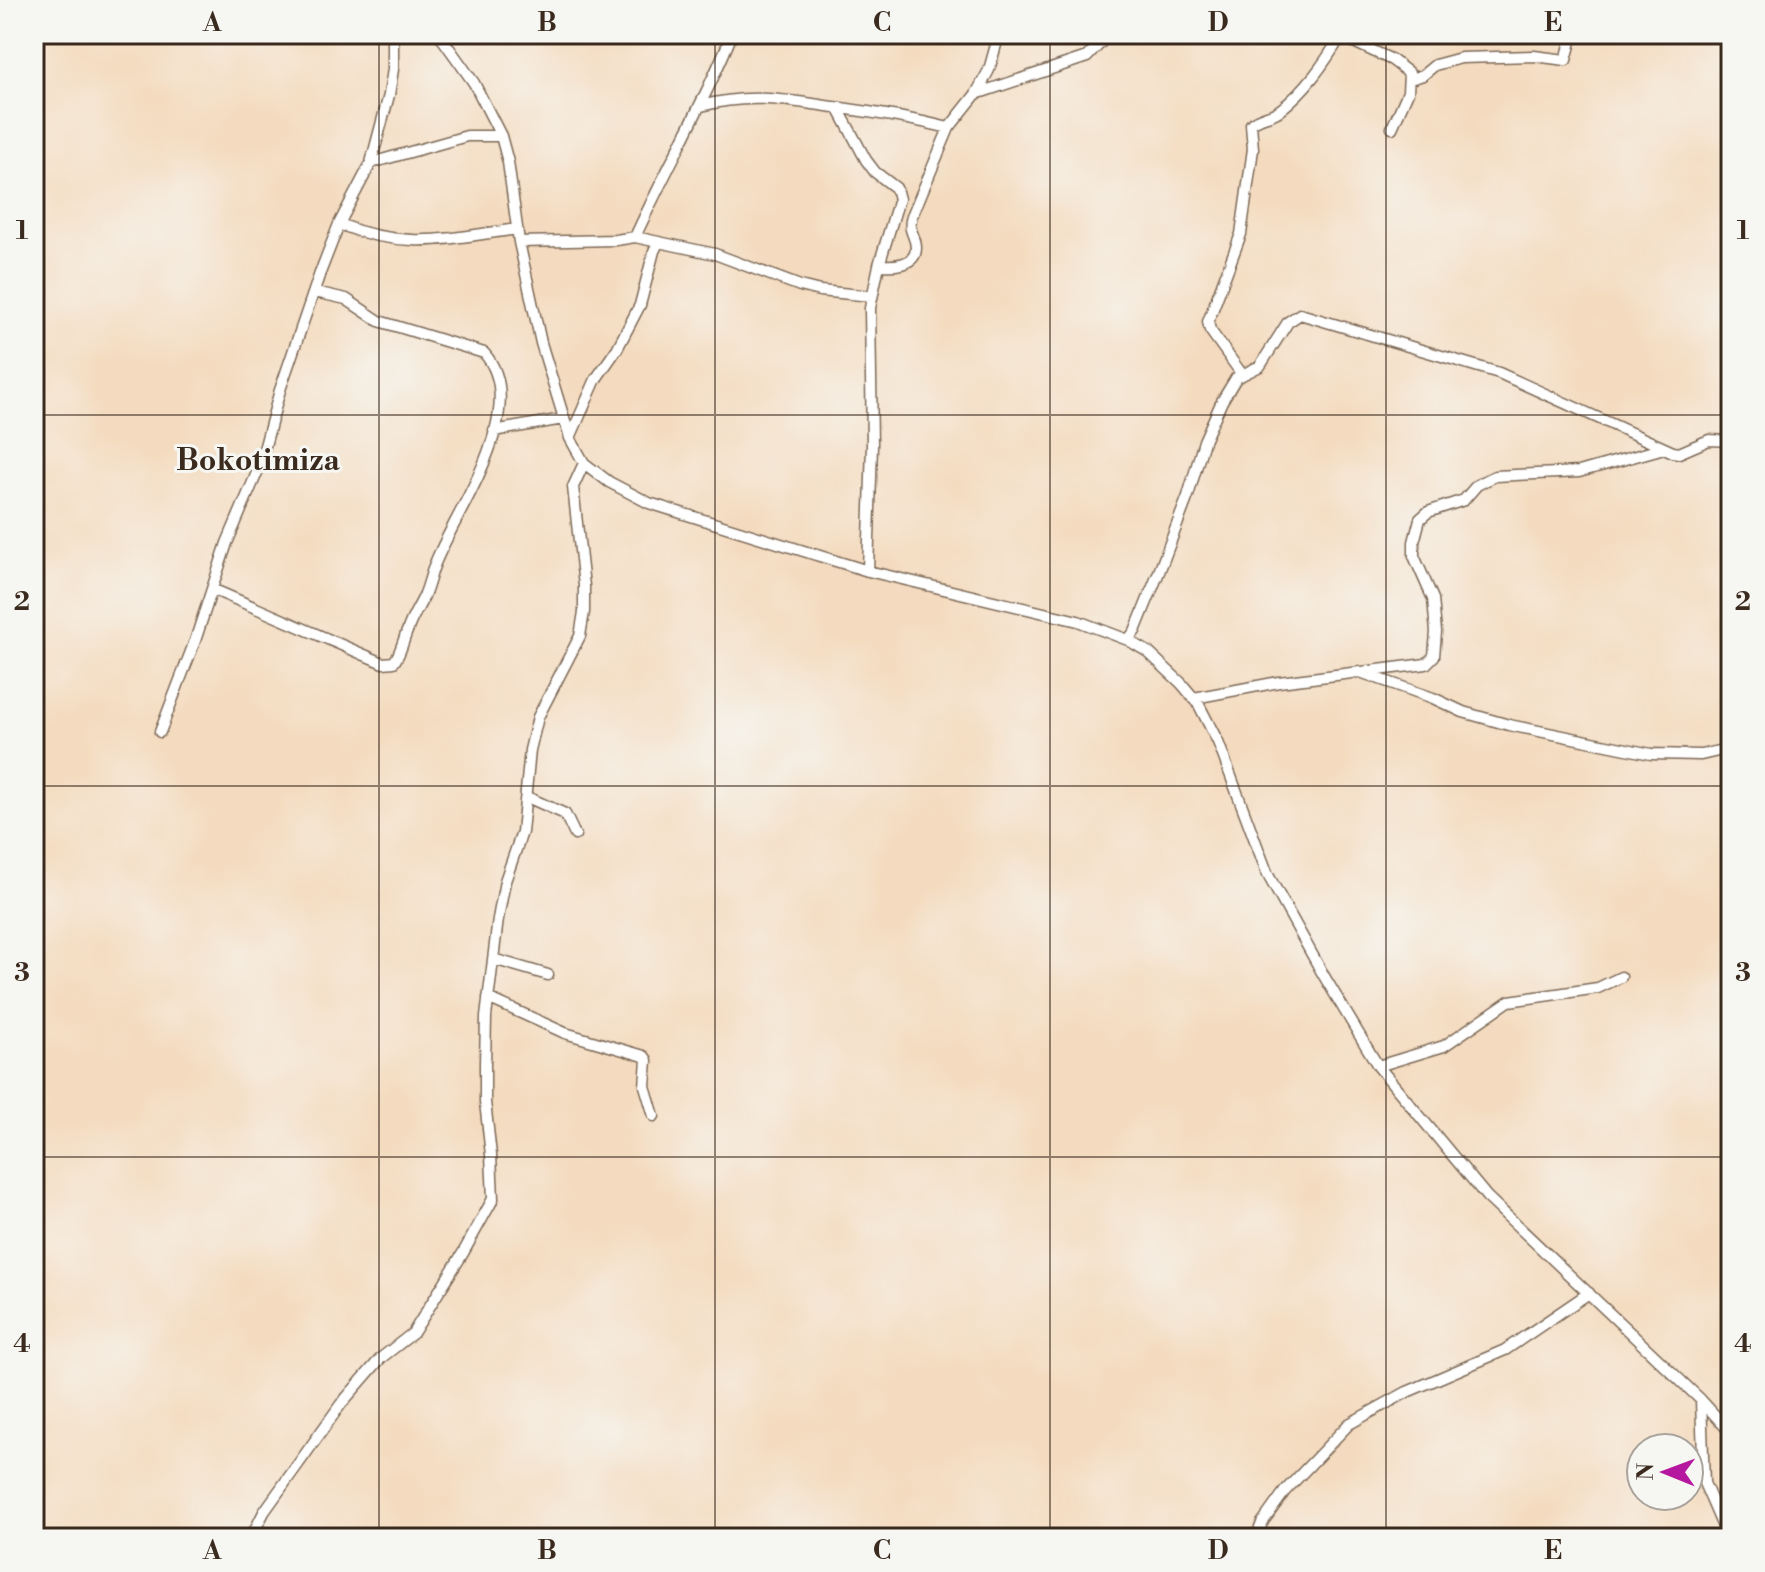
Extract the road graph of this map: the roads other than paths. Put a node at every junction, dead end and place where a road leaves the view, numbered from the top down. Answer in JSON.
{"nodes":[{"id":1,"x":393,"y":34,"type":"edge"},
{"id":2,"x":439,"y":34,"type":"edge"},
{"id":3,"x":732,"y":34,"type":"edge"},
{"id":4,"x":999,"y":34,"type":"edge"},
{"id":5,"x":1109,"y":34,"type":"edge"},
{"id":6,"x":1573,"y":34,"type":"edge"},
{"id":7,"x":1339,"y":35,"type":"edge"},
{"id":8,"x":1410,"y":79,"type":"junction"},
{"id":9,"x":976,"y":94,"type":"junction"},
{"id":10,"x":701,"y":106,"type":"junction"},
{"id":11,"x":838,"y":108,"type":"junction"},
{"id":12,"x":949,"y":128,"type":"junction"},
{"id":13,"x":1392,"y":128,"type":"dead end"},
{"id":14,"x":501,"y":136,"type":"junction"},
{"id":15,"x":371,"y":163,"type":"junction"},
{"id":16,"x":339,"y":224,"type":"junction"},
{"id":17,"x":517,"y":229,"type":"junction"},
{"id":18,"x":635,"y":237,"type":"junction"},
{"id":19,"x":519,"y":242,"type":"junction"},
{"id":20,"x":658,"y":243,"type":"junction"},
{"id":21,"x":879,"y":265,"type":"junction"},
{"id":22,"x":315,"y":292,"type":"junction"},
{"id":23,"x":871,"y":296,"type":"junction"},
{"id":24,"x":1241,"y":373,"type":"junction"},
{"id":25,"x":563,"y":419,"type":"junction"},
{"id":26,"x":494,"y":431,"type":"junction"},
{"id":27,"x":570,"y":438,"type":"junction"},
{"id":28,"x":1731,"y":441,"type":"edge"},
{"id":29,"x":1664,"y":448,"type":"junction"},
{"id":30,"x":584,"y":463,"type":"junction"},
{"id":31,"x":868,"y":571,"type":"junction"},
{"id":32,"x":212,"y":589,"type":"junction"},
{"id":33,"x":1128,"y":640,"type":"junction"},
{"id":34,"x":1360,"y":672,"type":"junction"},
{"id":35,"x":1194,"y":698,"type":"junction"},
{"id":36,"x":160,"y":732,"type":"dead end"},
{"id":37,"x":1731,"y":748,"type":"edge"},
{"id":38,"x":527,"y":797,"type":"junction"},
{"id":39,"x":575,"y":835,"type":"dead end"},
{"id":40,"x":493,"y":959,"type":"junction"},
{"id":41,"x":548,"y":975,"type":"dead end"},
{"id":42,"x":1621,"y":977,"type":"dead end"},
{"id":43,"x":488,"y":998,"type":"junction"},
{"id":44,"x":1378,"y":1066,"type":"junction"},
{"id":45,"x":654,"y":1116,"type":"dead end"},
{"id":46,"x":1589,"y":1293,"type":"junction"},
{"id":47,"x":1701,"y":1400,"type":"junction"},
{"id":48,"x":1731,"y":1433,"type":"edge"},
{"id":49,"x":251,"y":1538,"type":"edge"},
{"id":50,"x":1256,"y":1538,"type":"edge"},
{"id":51,"x":1728,"y":1538,"type":"edge"}],
"edges":[{"from":1,"to":15,"type":"street"},
{"from":2,"to":14,"type":"street"},
{"from":3,"to":10,"type":"street"},
{"from":4,"to":9,"type":"street"},
{"from":5,"to":9,"type":"street"},
{"from":6,"to":8,"type":"street"},
{"from":7,"to":8,"type":"street"},
{"from":7,"to":24,"type":"street"},
{"from":8,"to":13,"type":"street"},
{"from":9,"to":12,"type":"street"},
{"from":10,"to":11,"type":"street"},
{"from":10,"to":18,"type":"street"},
{"from":11,"to":12,"type":"street"},
{"from":11,"to":21,"type":"street"},
{"from":12,"to":21,"type":"street"},
{"from":14,"to":15,"type":"street"},
{"from":14,"to":17,"type":"street"},
{"from":15,"to":16,"type":"street"},
{"from":16,"to":17,"type":"street"},
{"from":16,"to":22,"type":"street"},
{"from":17,"to":19,"type":"street"},
{"from":18,"to":19,"type":"street"},
{"from":18,"to":20,"type":"street"},
{"from":19,"to":25,"type":"street"},
{"from":20,"to":23,"type":"street"},
{"from":20,"to":27,"type":"street"},
{"from":21,"to":23,"type":"street"},
{"from":22,"to":26,"type":"street"},
{"from":22,"to":32,"type":"street"},
{"from":23,"to":31,"type":"street"},
{"from":24,"to":29,"type":"street"},
{"from":24,"to":33,"type":"street"},
{"from":25,"to":26,"type":"street"},
{"from":25,"to":27,"type":"street"},
{"from":26,"to":32,"type":"street"},
{"from":27,"to":30,"type":"street"},
{"from":28,"to":29,"type":"street"},
{"from":29,"to":34,"type":"street"},
{"from":30,"to":31,"type":"street"},
{"from":30,"to":38,"type":"street"},
{"from":31,"to":33,"type":"street"},
{"from":32,"to":36,"type":"street"},
{"from":33,"to":35,"type":"street"},
{"from":34,"to":35,"type":"street"},
{"from":34,"to":37,"type":"street"},
{"from":35,"to":44,"type":"street"},
{"from":38,"to":39,"type":"street"},
{"from":38,"to":40,"type":"street"},
{"from":40,"to":41,"type":"street"},
{"from":40,"to":43,"type":"street"},
{"from":42,"to":44,"type":"street"},
{"from":43,"to":45,"type":"street"},
{"from":43,"to":49,"type":"street"},
{"from":44,"to":46,"type":"street"},
{"from":46,"to":47,"type":"street"},
{"from":46,"to":50,"type":"street"},
{"from":47,"to":48,"type":"street"},
{"from":47,"to":51,"type":"street"}]}
